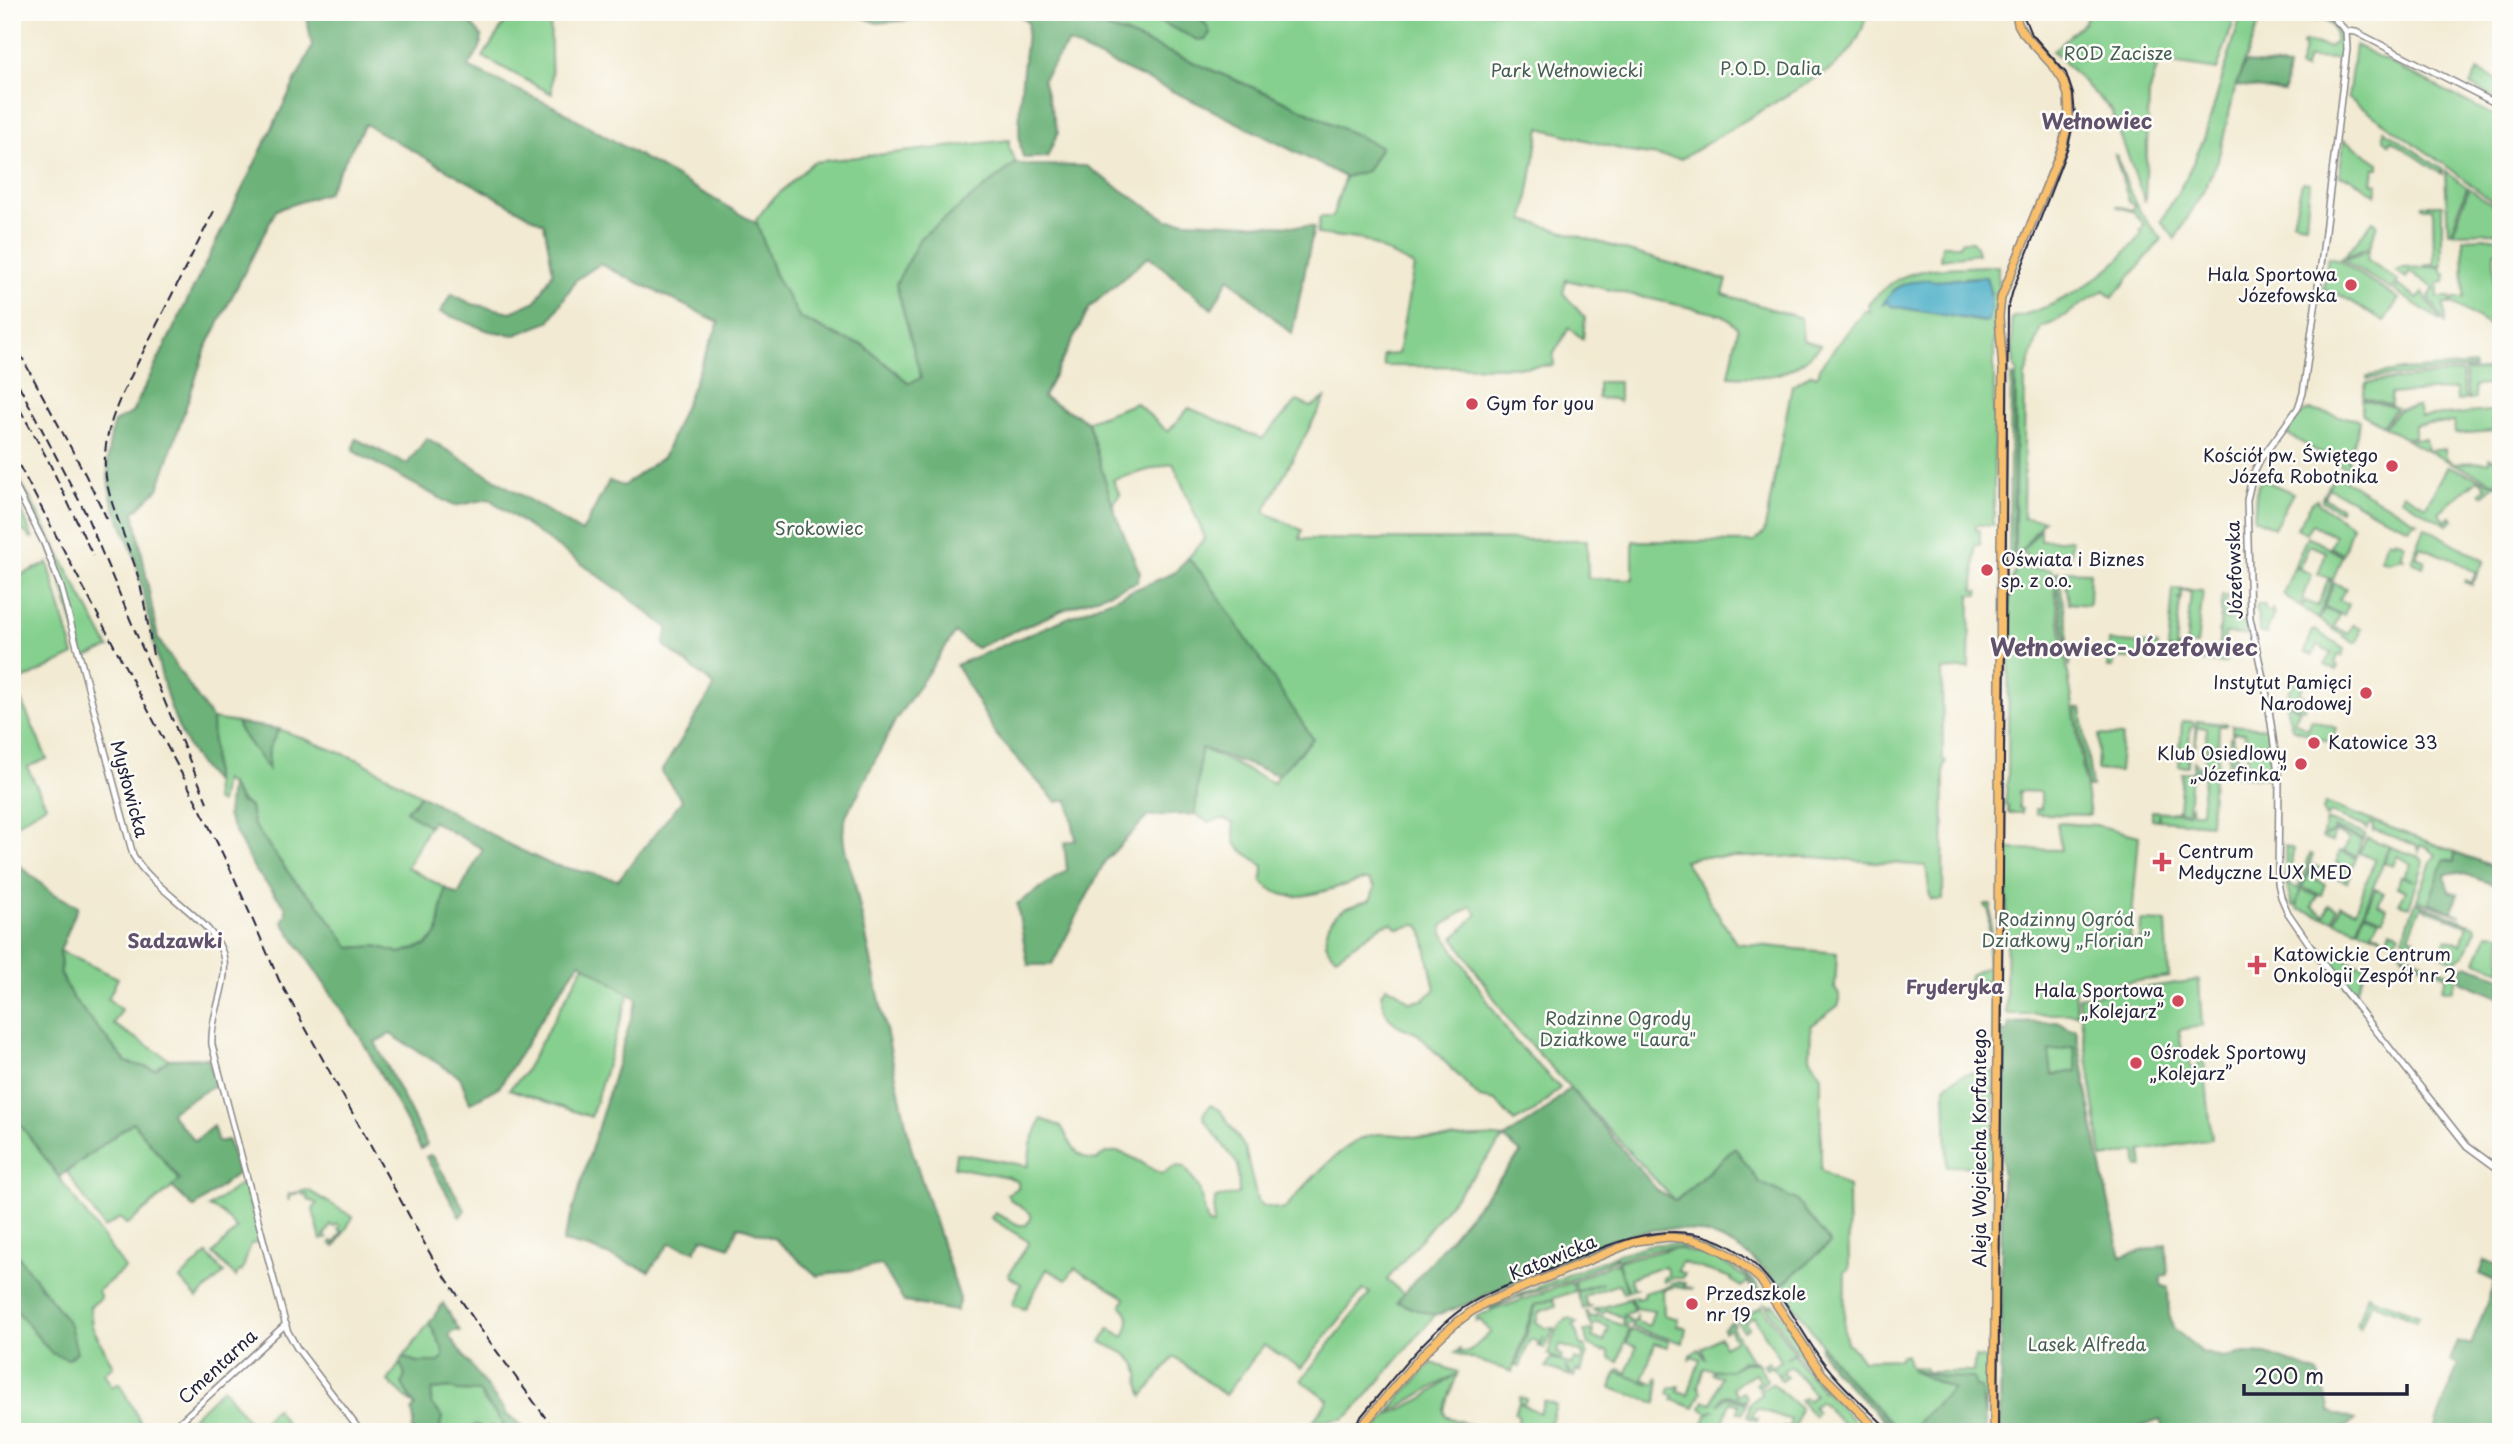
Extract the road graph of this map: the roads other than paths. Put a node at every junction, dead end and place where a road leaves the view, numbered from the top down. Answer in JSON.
{"nodes":[{"id":1,"x":2016,"y":12,"type":"edge"},
{"id":2,"x":2328,"y":12,"type":"edge"},
{"id":3,"x":2346,"y":31,"type":"junction"},
{"id":4,"x":2501,"y":106,"type":"edge"},
{"id":5,"x":12,"y":480,"type":"edge"},
{"id":6,"x":2501,"y":1171,"type":"edge"},
{"id":7,"x":286,"y":1324,"type":"junction"},
{"id":8,"x":169,"y":1432,"type":"edge"},
{"id":9,"x":361,"y":1432,"type":"edge"},
{"id":10,"x":1357,"y":1432,"type":"edge"},
{"id":11,"x":1879,"y":1432,"type":"edge"},
{"id":12,"x":1994,"y":1432,"type":"edge"}],
"edges":[{"from":1,"to":12,"type":"main road","name":"Aleja Wojciecha Korfantego"},
{"from":2,"to":3,"type":"street"},
{"from":3,"to":4,"type":"street"},
{"from":3,"to":6,"type":"street","name":"Józefowska"},
{"from":5,"to":7,"type":"street","name":"Mysłowicka"},
{"from":7,"to":8,"type":"street","name":"Cmentarna"},
{"from":7,"to":9,"type":"street","name":"Mysłowicka"},
{"from":10,"to":11,"type":"main road","name":"Katowicka"}]}
